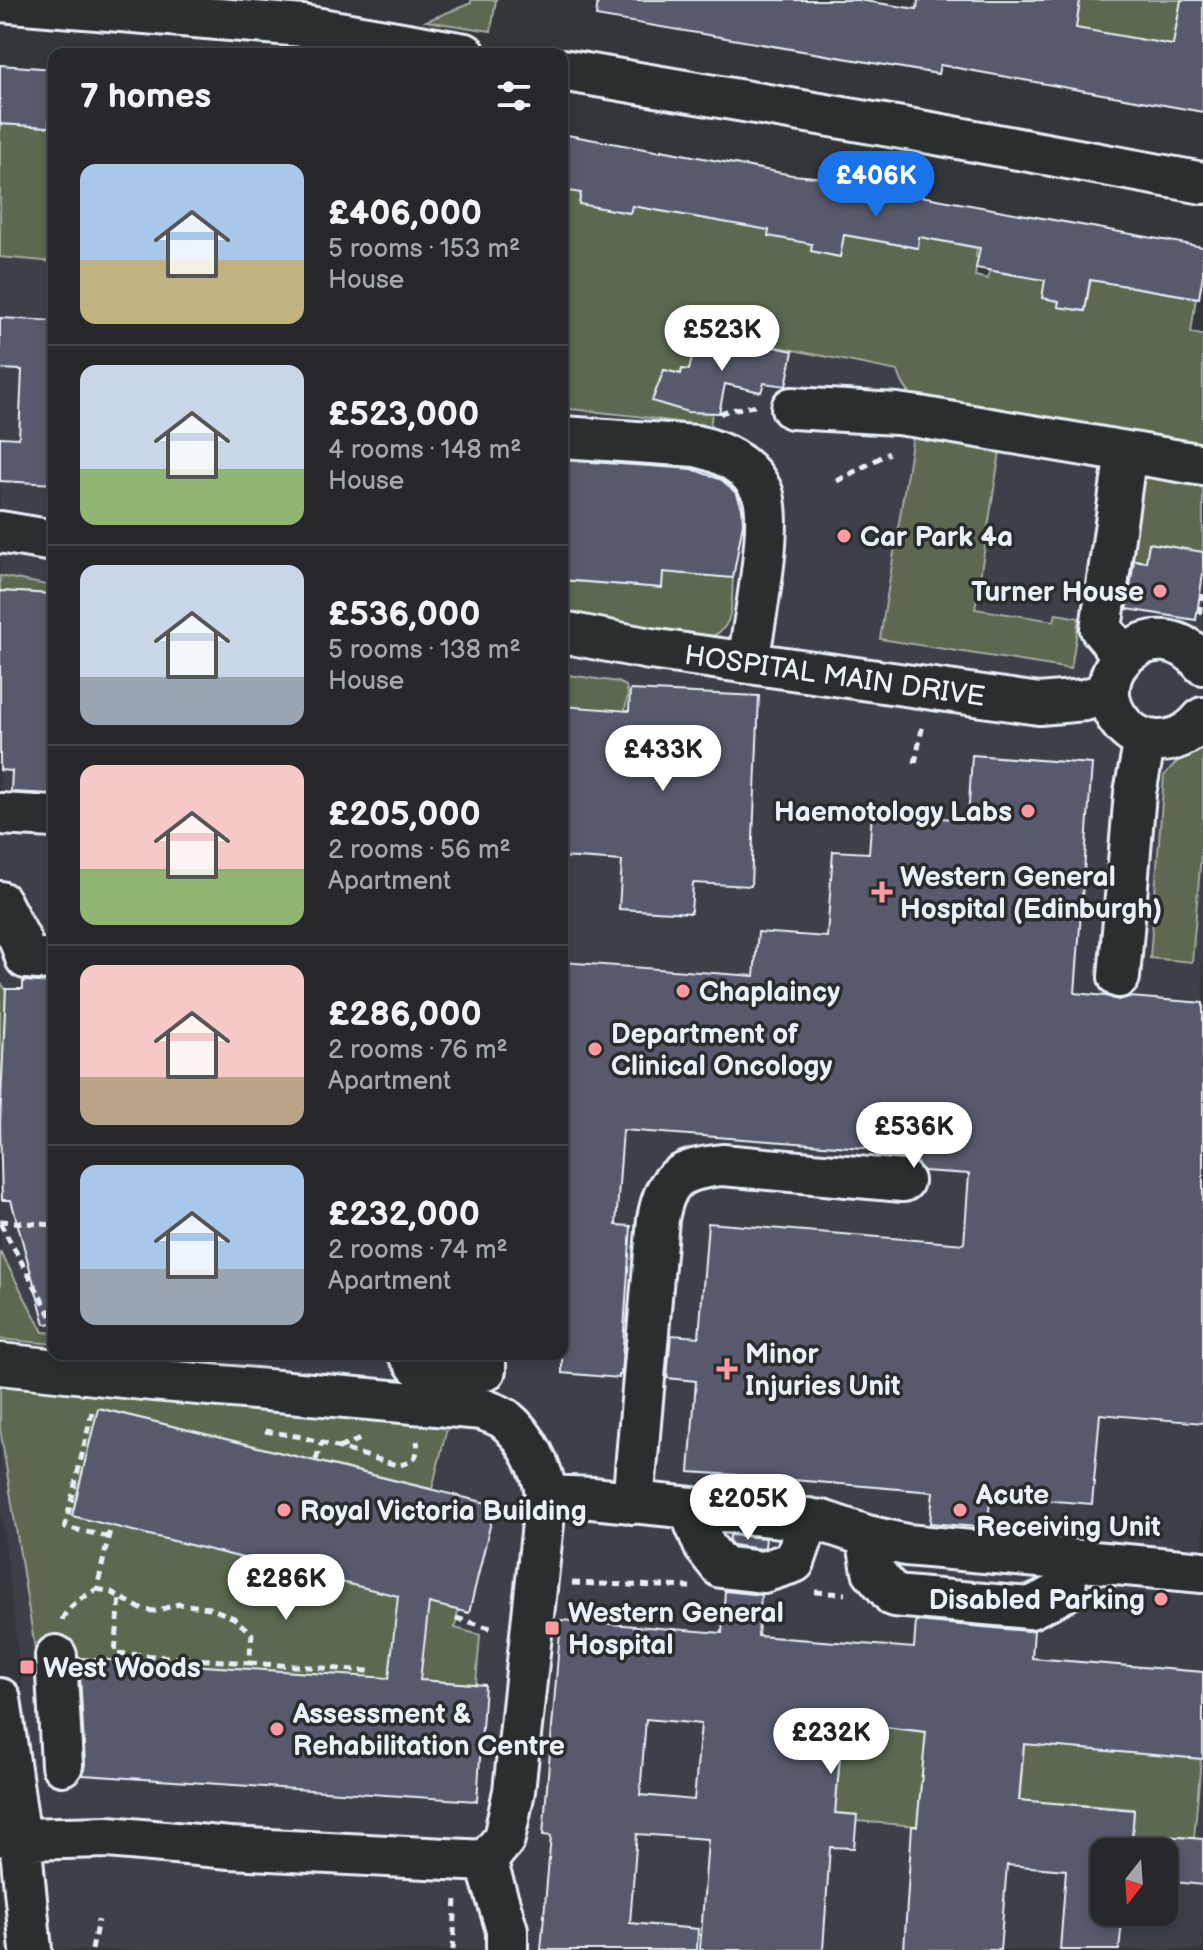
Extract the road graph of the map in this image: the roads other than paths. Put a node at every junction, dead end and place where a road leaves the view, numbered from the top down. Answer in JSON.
{"nodes":[{"id":1,"x":0,"y":1,"type":"edge"},
{"id":2,"x":310,"y":13,"type":"edge"},
{"id":3,"x":442,"y":48,"type":"edge"},
{"id":4,"x":568,"y":71,"type":"edge"},
{"id":5,"x":1203,"y":183,"type":"edge"},
{"id":6,"x":792,"y":408,"type":"road end"},
{"id":7,"x":568,"y":437,"type":"edge"},
{"id":8,"x":1126,"y":452,"type":"junction"},
{"id":9,"x":1203,"y":465,"type":"edge"},
{"id":10,"x":0,"y":532,"type":"edge"},
{"id":11,"x":48,"y":540,"type":"edge"},
{"id":12,"x":568,"y":633,"type":"edge"},
{"id":13,"x":1123,"y":655,"type":"junction"},
{"id":14,"x":748,"y":662,"type":"junction"},
{"id":15,"x":1203,"y":664,"type":"edge"},
{"id":16,"x":1109,"y":692,"type":"junction"},
{"id":17,"x":1203,"y":718,"type":"edge"},
{"id":18,"x":1145,"y":740,"type":"junction"},
{"id":19,"x":0,"y":814,"type":"edge"},
{"id":20,"x":48,"y":817,"type":"edge"},
{"id":21,"x":0,"y":902,"type":"edge"},
{"id":22,"x":40,"y":959,"type":"edge"},
{"id":23,"x":1119,"y":977,"type":"dead end"},
{"id":24,"x":903,"y":1181,"type":"dead end"},
{"id":25,"x":413,"y":1360,"type":"edge"},
{"id":26,"x":485,"y":1360,"type":"edge"},
{"id":27,"x":0,"y":1364,"type":"edge"},
{"id":28,"x":546,"y":1496,"type":"junction"},
{"id":29,"x":633,"y":1503,"type":"junction"},
{"id":30,"x":689,"y":1508,"type":"junction"},
{"id":31,"x":809,"y":1519,"type":"junction"},
{"id":32,"x":1203,"y":1572,"type":"edge"},
{"id":33,"x":56,"y":1656,"type":"road end"},
{"id":34,"x":2,"y":1713,"type":"edge"},
{"id":35,"x":59,"y":1720,"type":"junction"},
{"id":36,"x":62,"y":1765,"type":"dead end"},
{"id":37,"x":10,"y":1837,"type":"edge"},
{"id":38,"x":472,"y":1861,"type":"junction"},
{"id":39,"x":31,"y":1950,"type":"edge"},
{"id":40,"x":507,"y":1950,"type":"edge"}],
"edges":[{"from":1,"to":2,"type":"street"},
{"from":2,"to":3,"type":"street"},
{"from":4,"to":5,"type":"street"},
{"from":6,"to":8,"type":"street"},
{"from":7,"to":14,"type":"street"},
{"from":8,"to":9,"type":"street"},
{"from":8,"to":13,"type":"street"},
{"from":10,"to":11,"type":"street"},
{"from":12,"to":14,"type":"street","name":"HOSPITAL MAIN DRIVE"},
{"from":13,"to":15,"type":"street"},
{"from":13,"to":16,"type":"street"},
{"from":14,"to":16,"type":"street","name":"HOSPITAL MAIN DRIVE"},
{"from":16,"to":18,"type":"street"},
{"from":17,"to":18,"type":"street"},
{"from":18,"to":23,"type":"street"},
{"from":19,"to":20,"type":"street"},
{"from":21,"to":22,"type":"street"},
{"from":24,"to":29,"type":"street"},
{"from":25,"to":26,"type":"street"},
{"from":27,"to":28,"type":"street"},
{"from":28,"to":29,"type":"street"},
{"from":28,"to":38,"type":"street"},
{"from":29,"to":30,"type":"street"},
{"from":30,"to":31,"type":"street"},
{"from":30,"to":31,"type":"street"},
{"from":31,"to":32,"type":"street"},
{"from":33,"to":35,"type":"street"},
{"from":34,"to":35,"type":"street"},
{"from":34,"to":37,"type":"street"},
{"from":35,"to":36,"type":"street"},
{"from":37,"to":38,"type":"street"},
{"from":37,"to":39,"type":"street"},
{"from":38,"to":40,"type":"street"}]}
